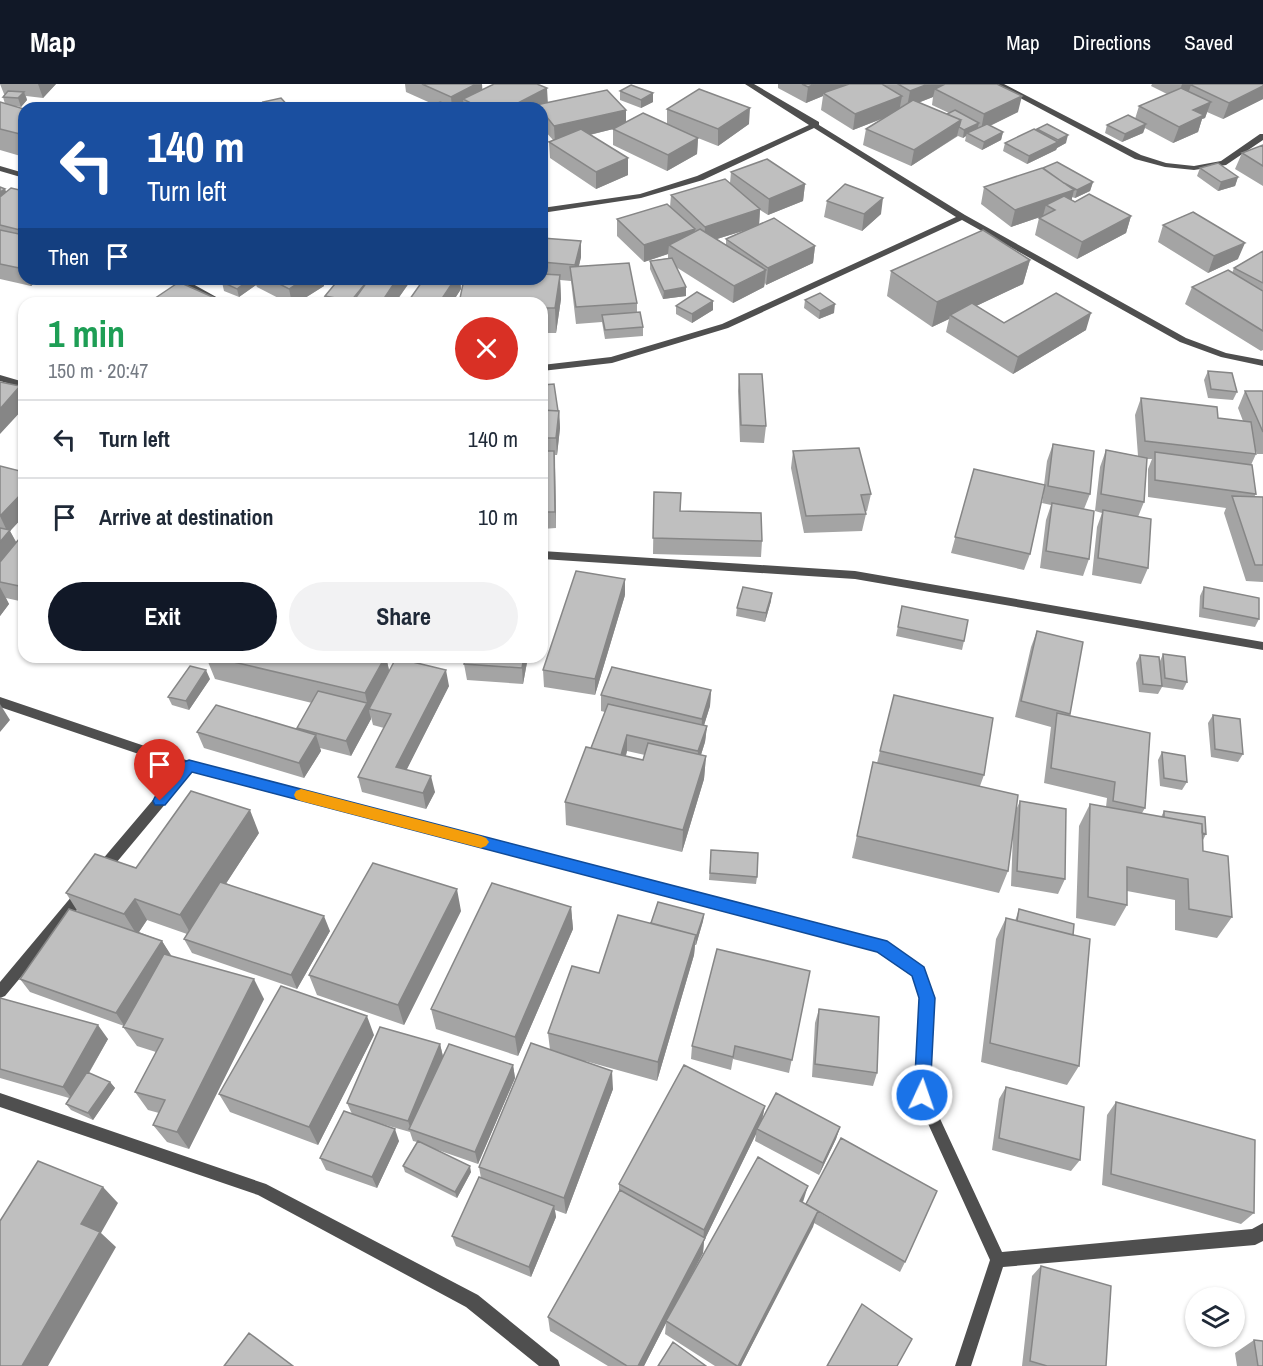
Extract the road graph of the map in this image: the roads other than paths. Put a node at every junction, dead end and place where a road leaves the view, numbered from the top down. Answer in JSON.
{"nodes":[{"id":1,"x":749,"y":84,"type":"edge"},
{"id":2,"x":998,"y":84,"type":"edge"},
{"id":3,"x":816,"y":124,"type":"junction"},
{"id":4,"x":1263,"y":136,"type":"edge"},
{"id":5,"x":0,"y":168,"type":"edge"},
{"id":6,"x":18,"y":174,"type":"edge"},
{"id":7,"x":548,"y":210,"type":"edge"},
{"id":8,"x":962,"y":217,"type":"junction"},
{"id":9,"x":188,"y":285,"type":"edge"},
{"id":10,"x":212,"y":297,"type":"edge"},
{"id":11,"x":1263,"y":363,"type":"edge"},
{"id":12,"x":548,"y":367,"type":"edge"},
{"id":13,"x":0,"y":378,"type":"edge"},
{"id":14,"x":18,"y":383,"type":"edge"},
{"id":15,"x":548,"y":555,"type":"edge"},
{"id":16,"x":1263,"y":646,"type":"edge"},
{"id":17,"x":0,"y":702,"type":"edge"},
{"id":18,"x":189,"y":766,"type":"junction"},
{"id":19,"x":0,"y":992,"type":"edge"},
{"id":20,"x":0,"y":1100,"type":"edge"},
{"id":21,"x":1263,"y":1231,"type":"edge"},
{"id":22,"x":999,"y":1260,"type":"junction"},
{"id":23,"x":552,"y":1366,"type":"edge"},
{"id":24,"x":963,"y":1366,"type":"edge"}],
"edges":[{"from":1,"to":3,"type":"street"},
{"from":2,"to":4,"type":"street"},
{"from":3,"to":7,"type":"street"},
{"from":3,"to":8,"type":"street"},
{"from":5,"to":6,"type":"street"},
{"from":8,"to":11,"type":"street"},
{"from":8,"to":12,"type":"street"},
{"from":9,"to":10,"type":"street"},
{"from":13,"to":14,"type":"street"},
{"from":15,"to":16,"type":"street"},
{"from":17,"to":18,"type":"street"},
{"from":18,"to":19,"type":"street"},
{"from":18,"to":22,"type":"street"},
{"from":20,"to":23,"type":"street"},
{"from":21,"to":22,"type":"street"},
{"from":22,"to":24,"type":"street"}]}
